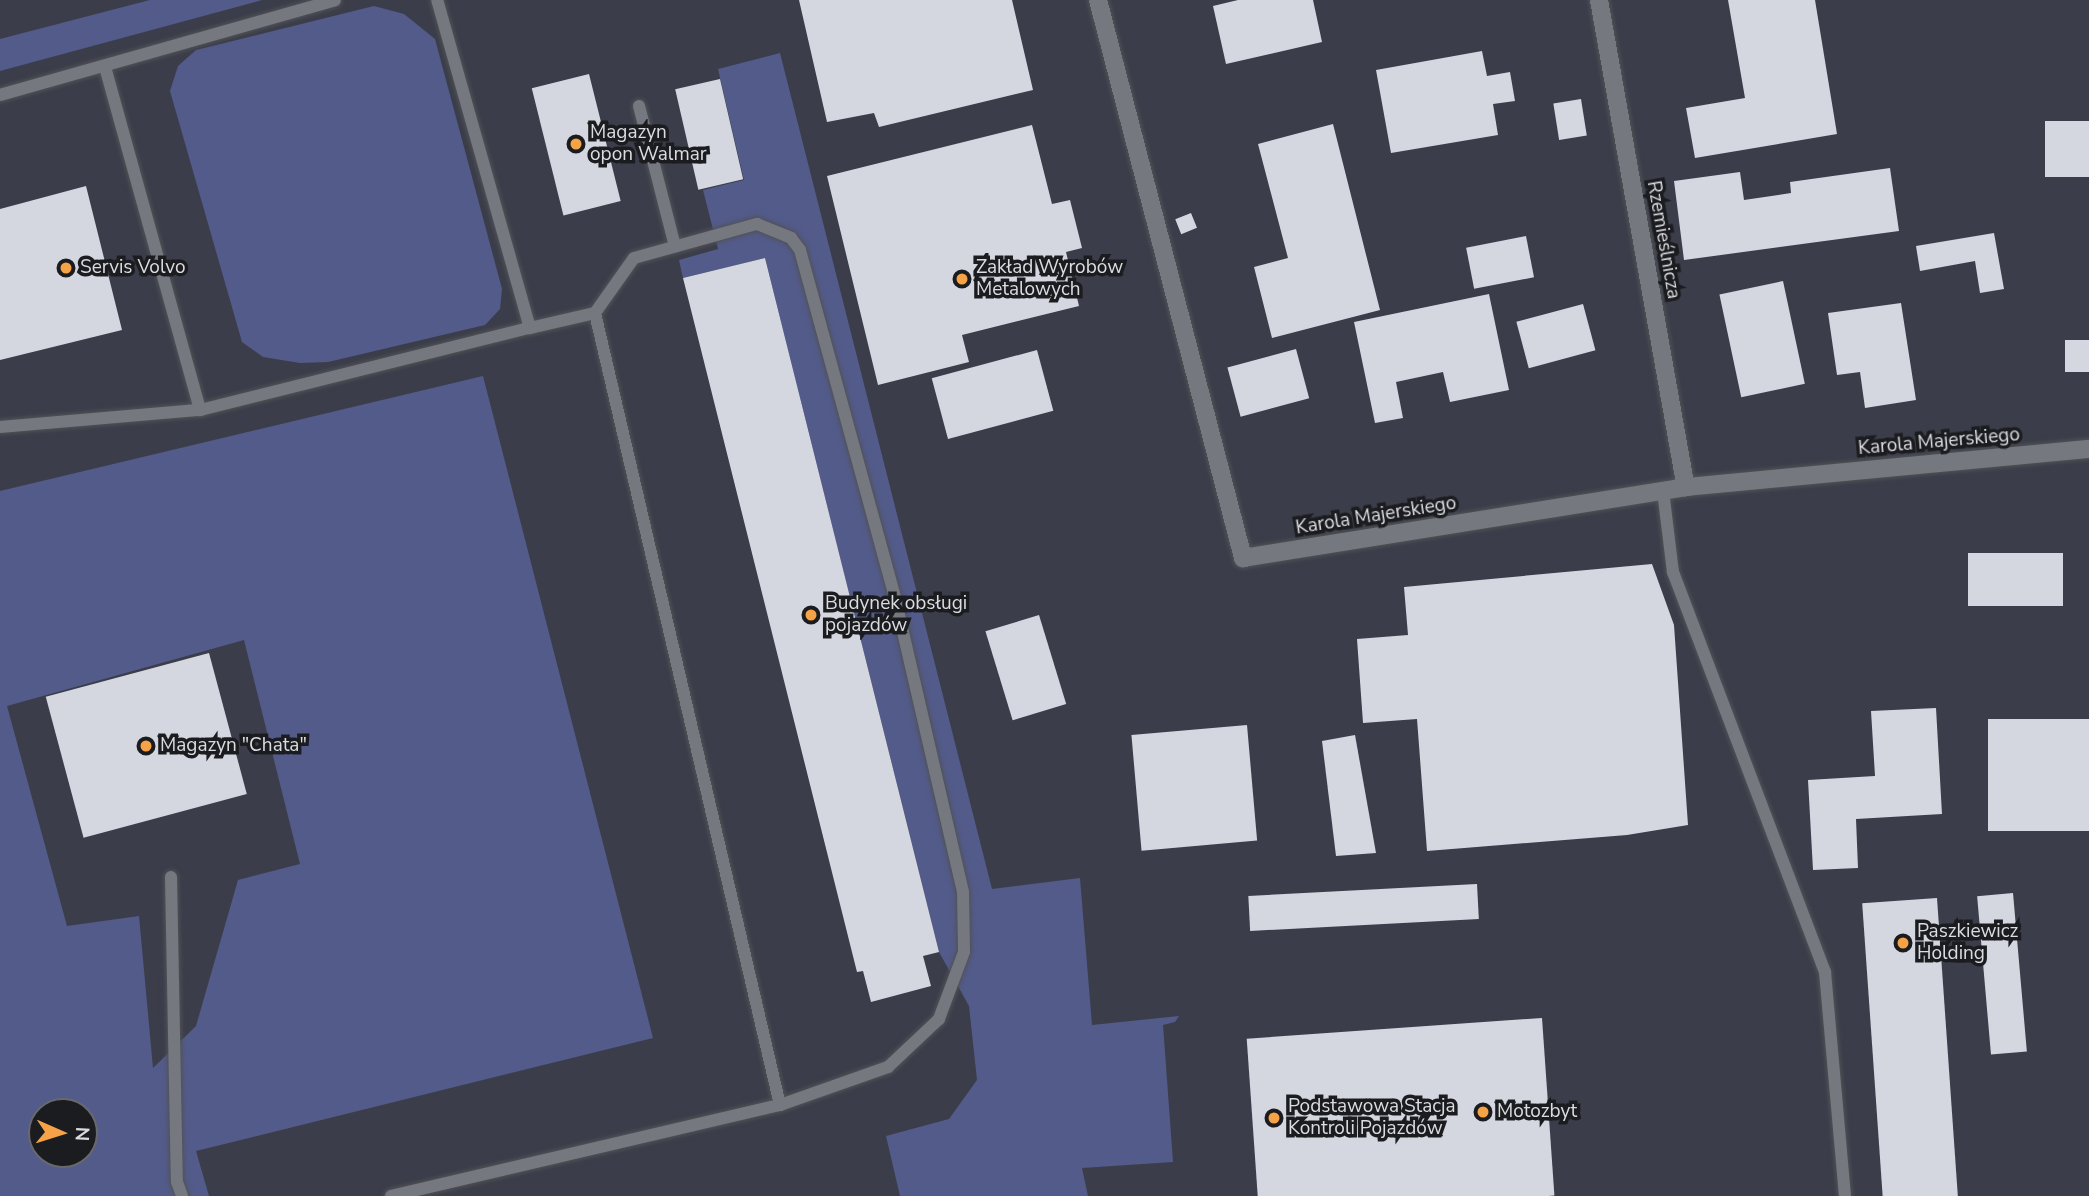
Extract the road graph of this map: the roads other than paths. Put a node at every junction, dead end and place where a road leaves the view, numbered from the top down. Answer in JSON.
{"nodes":[{"id":1,"x":335,"y":0,"type":"edge"},
{"id":2,"x":437,"y":0,"type":"edge"},
{"id":3,"x":1098,"y":0,"type":"edge"},
{"id":4,"x":1599,"y":0,"type":"edge"},
{"id":5,"x":105,"y":67,"type":"junction"},
{"id":6,"x":0,"y":95,"type":"edge"},
{"id":7,"x":639,"y":106,"type":"dead end"},
{"id":8,"x":675,"y":246,"type":"junction"},
{"id":9,"x":595,"y":313,"type":"junction"},
{"id":10,"x":530,"y":328,"type":"junction"},
{"id":11,"x":200,"y":410,"type":"junction"},
{"id":12,"x":0,"y":427,"type":"edge"},
{"id":13,"x":2089,"y":449,"type":"edge"},
{"id":14,"x":1686,"y":487,"type":"junction"},
{"id":15,"x":1663,"y":491,"type":"junction"},
{"id":16,"x":171,"y":877,"type":"dead end"},
{"id":17,"x":780,"y":1105,"type":"junction"},
{"id":18,"x":182,"y":1196,"type":"edge"},
{"id":19,"x":391,"y":1196,"type":"edge"},
{"id":20,"x":1846,"y":1196,"type":"edge"}],
"edges":[{"from":1,"to":5,"type":"lane"},
{"from":2,"to":10,"type":"lane"},
{"from":3,"to":15,"type":"street","name":"Karola Majerskiego"},
{"from":4,"to":14,"type":"street","name":"Rzemieślnicza"},
{"from":5,"to":6,"type":"lane"},
{"from":5,"to":11,"type":"lane"},
{"from":7,"to":8,"type":"lane"},
{"from":8,"to":9,"type":"lane"},
{"from":8,"to":17,"type":"lane"},
{"from":9,"to":10,"type":"lane"},
{"from":9,"to":17,"type":"lane"},
{"from":10,"to":11,"type":"lane"},
{"from":11,"to":12,"type":"lane"},
{"from":13,"to":14,"type":"street","name":"Karola Majerskiego"},
{"from":14,"to":15,"type":"street","name":"Karola Majerskiego"},
{"from":15,"to":20,"type":"lane"},
{"from":16,"to":18,"type":"lane"},
{"from":17,"to":19,"type":"lane"}]}
